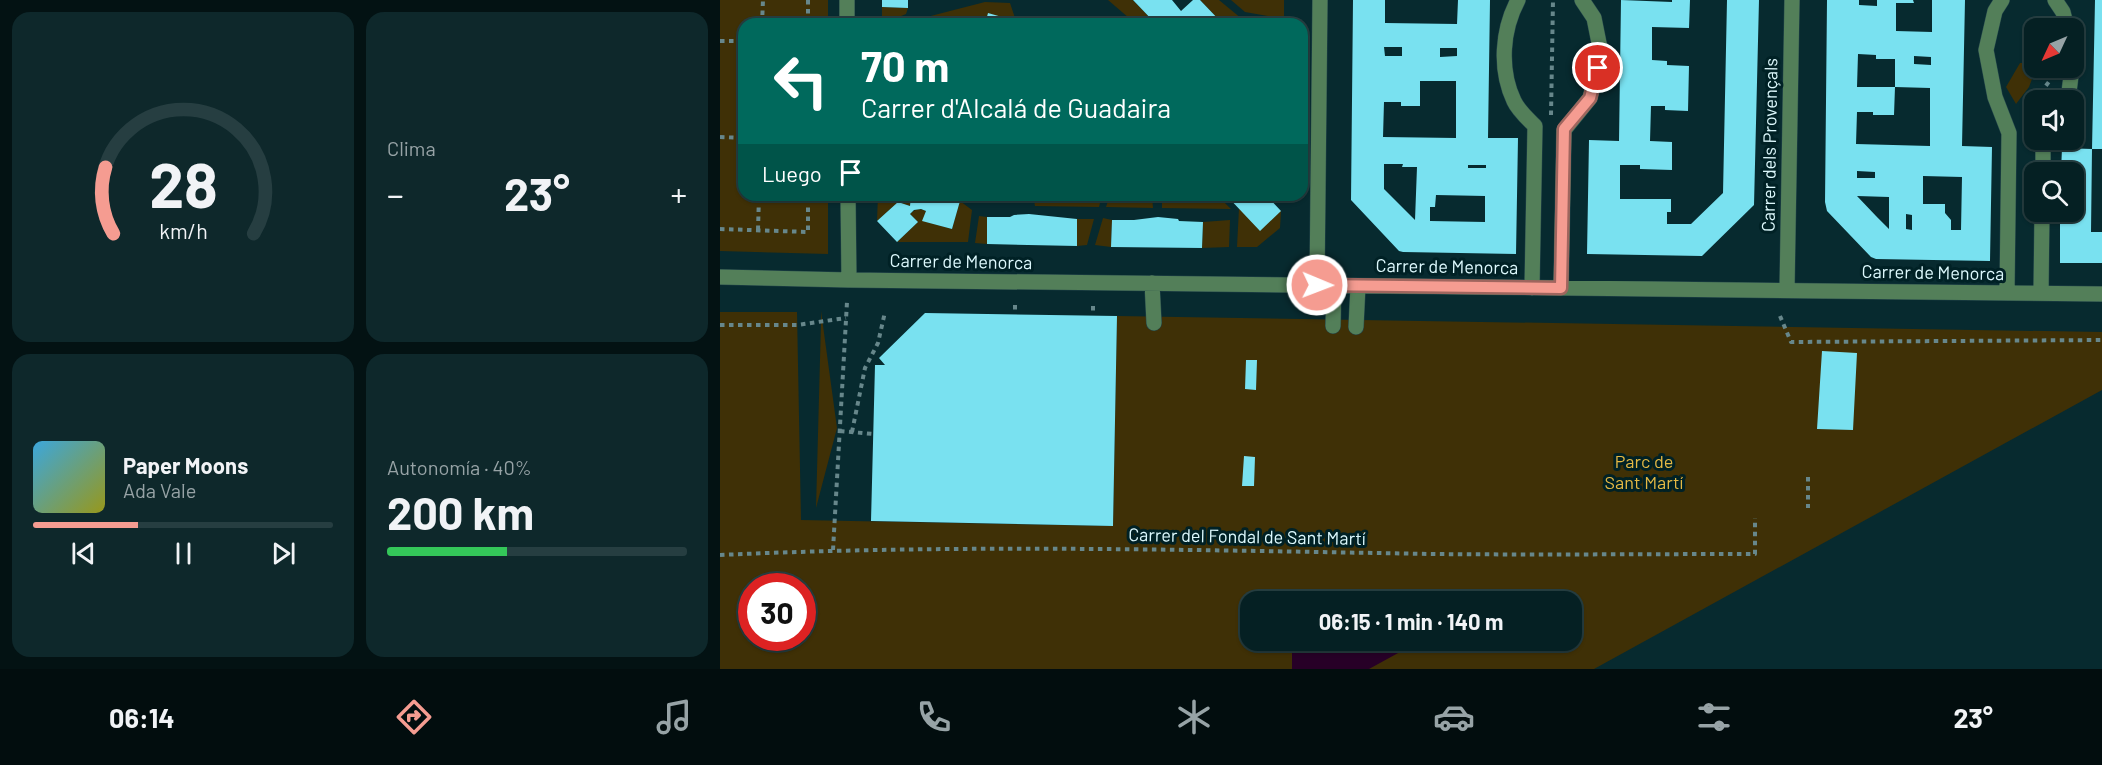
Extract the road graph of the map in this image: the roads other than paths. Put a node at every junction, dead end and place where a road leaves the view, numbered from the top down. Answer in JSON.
{"nodes":[{"id":1,"x":847,"y":0,"type":"edge"},
{"id":2,"x":1320,"y":0,"type":"edge"},
{"id":3,"x":1518,"y":0,"type":"edge"},
{"id":4,"x":1582,"y":0,"type":"edge"},
{"id":5,"x":1792,"y":0,"type":"edge"},
{"id":6,"x":2002,"y":0,"type":"edge"},
{"id":7,"x":2055,"y":0,"type":"edge"},
{"id":8,"x":847,"y":18,"type":"edge"},
{"id":9,"x":2064,"y":18,"type":"edge"},
{"id":10,"x":848,"y":201,"type":"edge"},
{"id":11,"x":2042,"y":222,"type":"edge"},
{"id":12,"x":720,"y":277,"type":"edge"},
{"id":13,"x":849,"y":280,"type":"junction"},
{"id":14,"x":1152,"y":283,"type":"junction"},
{"id":15,"x":1317,"y":285,"type":"junction"},
{"id":16,"x":1334,"y":285,"type":"junction"},
{"id":17,"x":1358,"y":286,"type":"junction"},
{"id":18,"x":1532,"y":288,"type":"junction"},
{"id":19,"x":1561,"y":288,"type":"junction"},
{"id":20,"x":1786,"y":290,"type":"junction"},
{"id":21,"x":2007,"y":293,"type":"junction"},
{"id":22,"x":2041,"y":293,"type":"junction"},
{"id":23,"x":2102,"y":294,"type":"edge"},
{"id":24,"x":1154,"y":323,"type":"dead end"},
{"id":25,"x":1333,"y":326,"type":"dead end"},
{"id":26,"x":1356,"y":327,"type":"dead end"}],
"edges":[{"from":1,"to":8,"type":"street"},
{"from":2,"to":15,"type":"street"},
{"from":3,"to":18,"type":"street"},
{"from":4,"to":19,"type":"street"},
{"from":5,"to":20,"type":"street","name":"Carrer dels Provençals"},
{"from":6,"to":21,"type":"street"},
{"from":7,"to":9,"type":"street"},
{"from":10,"to":13,"type":"street"},
{"from":11,"to":22,"type":"street"},
{"from":12,"to":13,"type":"street","name":"Carrer de Menorca"},
{"from":13,"to":14,"type":"street","name":"Carrer de Menorca"},
{"from":14,"to":15,"type":"street","name":"Carrer de Menorca"},
{"from":14,"to":24,"type":"street"},
{"from":15,"to":16,"type":"street","name":"Carrer de Menorca"},
{"from":16,"to":17,"type":"street","name":"Carrer de Menorca"},
{"from":16,"to":25,"type":"street"},
{"from":17,"to":18,"type":"street","name":"Carrer de Menorca"},
{"from":17,"to":26,"type":"street"},
{"from":18,"to":19,"type":"street","name":"Carrer de Menorca"},
{"from":19,"to":20,"type":"street","name":"Carrer de Menorca"},
{"from":20,"to":21,"type":"street","name":"Carrer de Menorca"},
{"from":21,"to":22,"type":"street","name":"Carrer de Menorca"},
{"from":22,"to":23,"type":"street","name":"Carrer de Menorca"}]}
